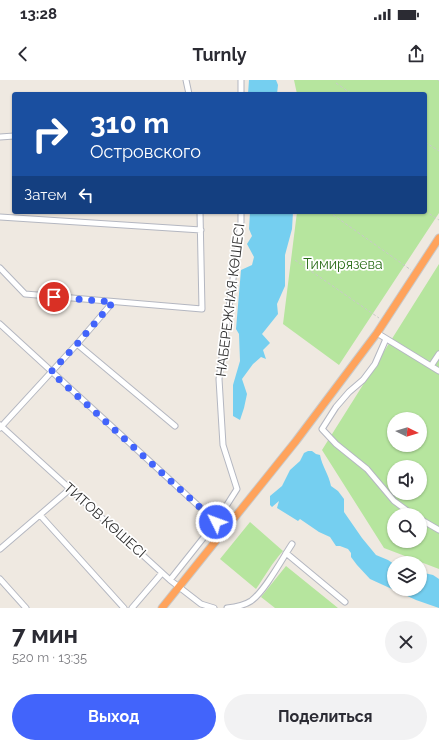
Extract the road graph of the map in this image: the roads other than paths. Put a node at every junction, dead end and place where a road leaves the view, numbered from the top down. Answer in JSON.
{"nodes":[{"id":1,"x":186,"y":80,"type":"edge"},
{"id":2,"x":241,"y":80,"type":"edge"},
{"id":3,"x":189,"y":92,"type":"edge"},
{"id":4,"x":241,"y":92,"type":"edge"},
{"id":5,"x":12,"y":136,"type":"edge"},
{"id":6,"x":0,"y":137,"type":"edge"},
{"id":7,"x":200,"y":214,"type":"edge"},
{"id":8,"x":241,"y":214,"type":"edge"},
{"id":9,"x":0,"y":217,"type":"edge"},
{"id":10,"x":201,"y":230,"type":"junction"},
{"id":11,"x":439,"y":238,"type":"edge"},
{"id":12,"x":0,"y":268,"type":"edge"},
{"id":13,"x":113,"y":302,"type":"junction"},
{"id":14,"x":0,"y":324,"type":"edge"},
{"id":15,"x":377,"y":333,"type":"junction"},
{"id":16,"x":386,"y":339,"type":"junction"},
{"id":17,"x":77,"y":344,"type":"junction"},
{"id":18,"x":439,"y":354,"type":"edge"},
{"id":19,"x":431,"y":366,"type":"junction"},
{"id":20,"x":439,"y":371,"type":"edge"},
{"id":21,"x":51,"y":372,"type":"junction"},
{"id":22,"x":175,"y":426,"type":"dead end"},
{"id":23,"x":0,"y":427,"type":"edge"},
{"id":24,"x":70,"y":489,"type":"junction"},
{"id":25,"x":404,"y":508,"type":"edge"},
{"id":26,"x":40,"y":515,"type":"junction"},
{"id":27,"x":216,"y":522,"type":"junction"},
{"id":28,"x":427,"y":523,"type":"edge"},
{"id":29,"x":439,"y":530,"type":"edge"},
{"id":30,"x":292,"y":544,"type":"dead end"},
{"id":31,"x":0,"y":549,"type":"edge"},
{"id":32,"x":286,"y":552,"type":"junction"},
{"id":33,"x":162,"y":573,"type":"junction"},
{"id":34,"x":0,"y":579,"type":"edge"},
{"id":35,"x":170,"y":580,"type":"junction"},
{"id":36,"x":179,"y":587,"type":"junction"},
{"id":37,"x":345,"y":602,"type":"dead end"},
{"id":38,"x":26,"y":608,"type":"edge"},
{"id":39,"x":124,"y":608,"type":"edge"},
{"id":40,"x":132,"y":608,"type":"edge"},
{"id":41,"x":162,"y":608,"type":"edge"},
{"id":42,"x":214,"y":608,"type":"edge"},
{"id":43,"x":227,"y":608,"type":"edge"}],
"edges":[{"from":1,"to":3,"type":"street"},
{"from":2,"to":4,"type":"street"},
{"from":5,"to":6,"type":"street"},
{"from":7,"to":10,"type":"street","name":"НАБЕРЕЖНАЯ КӨШЕСІ"},
{"from":8,"to":27,"type":"street","name":"НАБЕРЕЖНАЯ КӨШЕСІ"},
{"from":9,"to":10,"type":"street"},
{"from":10,"to":13,"type":"street","name":"НАБЕРЕЖНАЯ КӨШЕСІ"},
{"from":11,"to":15,"type":"highway"},
{"from":12,"to":13,"type":"street"},
{"from":13,"to":17,"type":"street"},
{"from":14,"to":21,"type":"street"},
{"from":15,"to":16,"type":"street"},
{"from":15,"to":36,"type":"highway"},
{"from":16,"to":19,"type":"street"},
{"from":16,"to":25,"type":"street"},
{"from":17,"to":21,"type":"street"},
{"from":17,"to":22,"type":"street"},
{"from":18,"to":19,"type":"street"},
{"from":19,"to":20,"type":"street"},
{"from":21,"to":23,"type":"street"},
{"from":21,"to":27,"type":"street"},
{"from":23,"to":24,"type":"street","name":"ТИТОВ КӨШЕСІ"},
{"from":24,"to":26,"type":"street"},
{"from":24,"to":33,"type":"street","name":"ТИТОВ КӨШЕСІ"},
{"from":26,"to":31,"type":"street"},
{"from":26,"to":39,"type":"street"},
{"from":27,"to":35,"type":"street","name":"НАБЕРЕЖНАЯ КӨШЕСІ"},
{"from":28,"to":29,"type":"street"},
{"from":30,"to":32,"type":"street"},
{"from":32,"to":37,"type":"street"},
{"from":32,"to":43,"type":"street"},
{"from":33,"to":35,"type":"street","name":"ТИТОВ КӨШЕСІ"},
{"from":33,"to":40,"type":"street"},
{"from":34,"to":38,"type":"street"},
{"from":35,"to":36,"type":"street","name":"ТИТОВ КӨШЕСІ"},
{"from":36,"to":41,"type":"highway"},
{"from":36,"to":42,"type":"street","name":"ТИТОВ КӨШЕСІ"}]}
